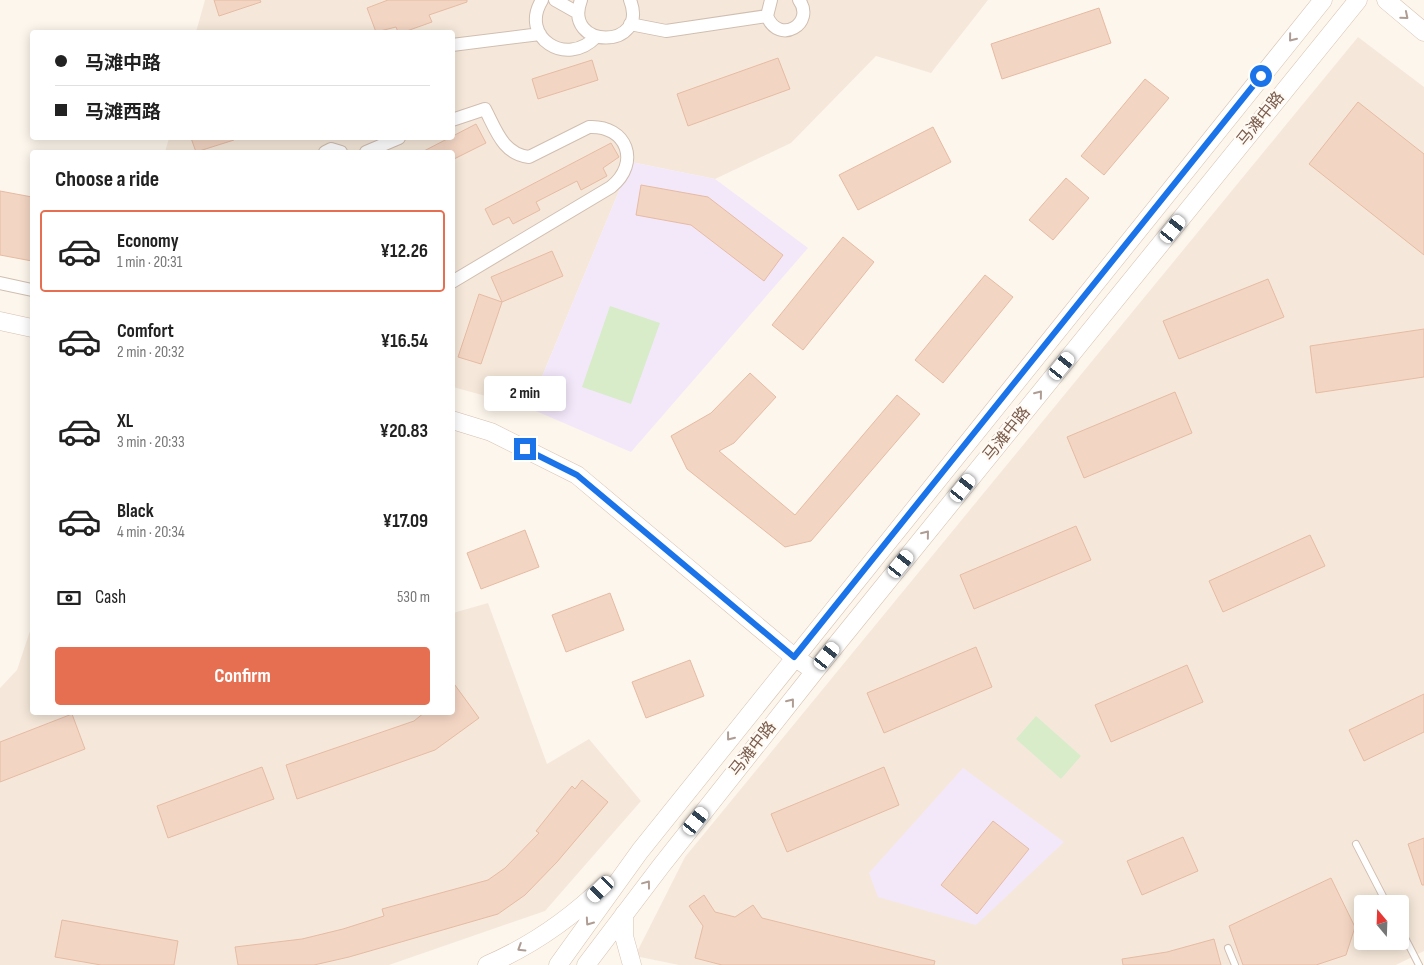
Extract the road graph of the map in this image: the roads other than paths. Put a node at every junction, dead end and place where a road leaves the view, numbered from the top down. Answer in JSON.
{"nodes":[{"id":1,"x":542,"y":0,"type":"edge"},
{"id":2,"x":555,"y":0,"type":"edge"},
{"id":3,"x":581,"y":0,"type":"edge"},
{"id":4,"x":630,"y":0,"type":"edge"},
{"id":5,"x":771,"y":0,"type":"edge"},
{"id":6,"x":799,"y":0,"type":"edge"},
{"id":7,"x":1323,"y":0,"type":"edge"},
{"id":8,"x":1358,"y":0,"type":"edge"},
{"id":9,"x":1386,"y":0,"type":"edge"},
{"id":10,"x":578,"y":13,"type":"junction"},
{"id":11,"x":767,"y":16,"type":"junction"},
{"id":12,"x":630,"y":24,"type":"junction"},
{"id":13,"x":1424,"y":32,"type":"edge"},
{"id":14,"x":540,"y":34,"type":"junction"},
{"id":15,"x":596,"y":37,"type":"junction"},
{"id":16,"x":455,"y":45,"type":"edge"},
{"id":17,"x":455,"y":119,"type":"edge"},
{"id":18,"x":394,"y":140,"type":"edge"},
{"id":19,"x":371,"y":150,"type":"edge"},
{"id":20,"x":455,"y":280,"type":"edge"},
{"id":21,"x":0,"y":283,"type":"edge"},
{"id":22,"x":30,"y":290,"type":"edge"},
{"id":23,"x":0,"y":321,"type":"edge"},
{"id":24,"x":30,"y":328,"type":"edge"},
{"id":25,"x":455,"y":421,"type":"edge"},
{"id":26,"x":794,"y":657,"type":"junction"},
{"id":27,"x":815,"y":671,"type":"junction"},
{"id":28,"x":1356,"y":844,"type":"dead end"},
{"id":29,"x":640,"y":851,"type":"junction"},
{"id":30,"x":1382,"y":895,"type":"edge"},
{"id":31,"x":624,"y":914,"type":"junction"},
{"id":32,"x":1409,"y":946,"type":"edge"},
{"id":33,"x":1228,"y":948,"type":"dead end"},
{"id":34,"x":487,"y":965,"type":"edge"},
{"id":35,"x":558,"y":965,"type":"edge"},
{"id":36,"x":586,"y":965,"type":"edge"},
{"id":37,"x":632,"y":965,"type":"edge"},
{"id":38,"x":1236,"y":965,"type":"edge"},
{"id":39,"x":1419,"y":965,"type":"edge"}],
"edges":[{"from":1,"to":14,"type":"street"},
{"from":2,"to":10,"type":"street"},
{"from":3,"to":10,"type":"street"},
{"from":4,"to":12,"type":"street"},
{"from":5,"to":11,"type":"street"},
{"from":6,"to":11,"type":"street"},
{"from":7,"to":26,"type":"main road","name":"马滩中路","one_way":true},
{"from":27,"to":8,"type":"main road","name":"马滩中路","one_way":true},
{"from":9,"to":13,"type":"main road","one_way":true},
{"from":10,"to":15,"type":"street"},
{"from":11,"to":12,"type":"street"},
{"from":12,"to":15,"type":"street"},
{"from":14,"to":15,"type":"street"},
{"from":14,"to":16,"type":"street"},
{"from":17,"to":20,"type":"street"},
{"from":18,"to":19,"type":"street"},
{"from":21,"to":22,"type":"street"},
{"from":23,"to":24,"type":"main road"},
{"from":25,"to":26,"type":"main road"},
{"from":26,"to":27,"type":"main road"},
{"from":26,"to":29,"type":"main road","name":"马滩中路","one_way":true},
{"from":31,"to":27,"type":"main road","name":"马滩中路","one_way":true},
{"from":28,"to":30,"type":"lane"},
{"from":29,"to":34,"type":"main road","one_way":true},
{"from":29,"to":35,"type":"main road","name":"马滩中路","one_way":true},
{"from":31,"to":36,"type":"main road","name":"马滩中路"},
{"from":31,"to":37,"type":"main road"},
{"from":32,"to":39,"type":"lane"},
{"from":33,"to":38,"type":"lane"}]}
